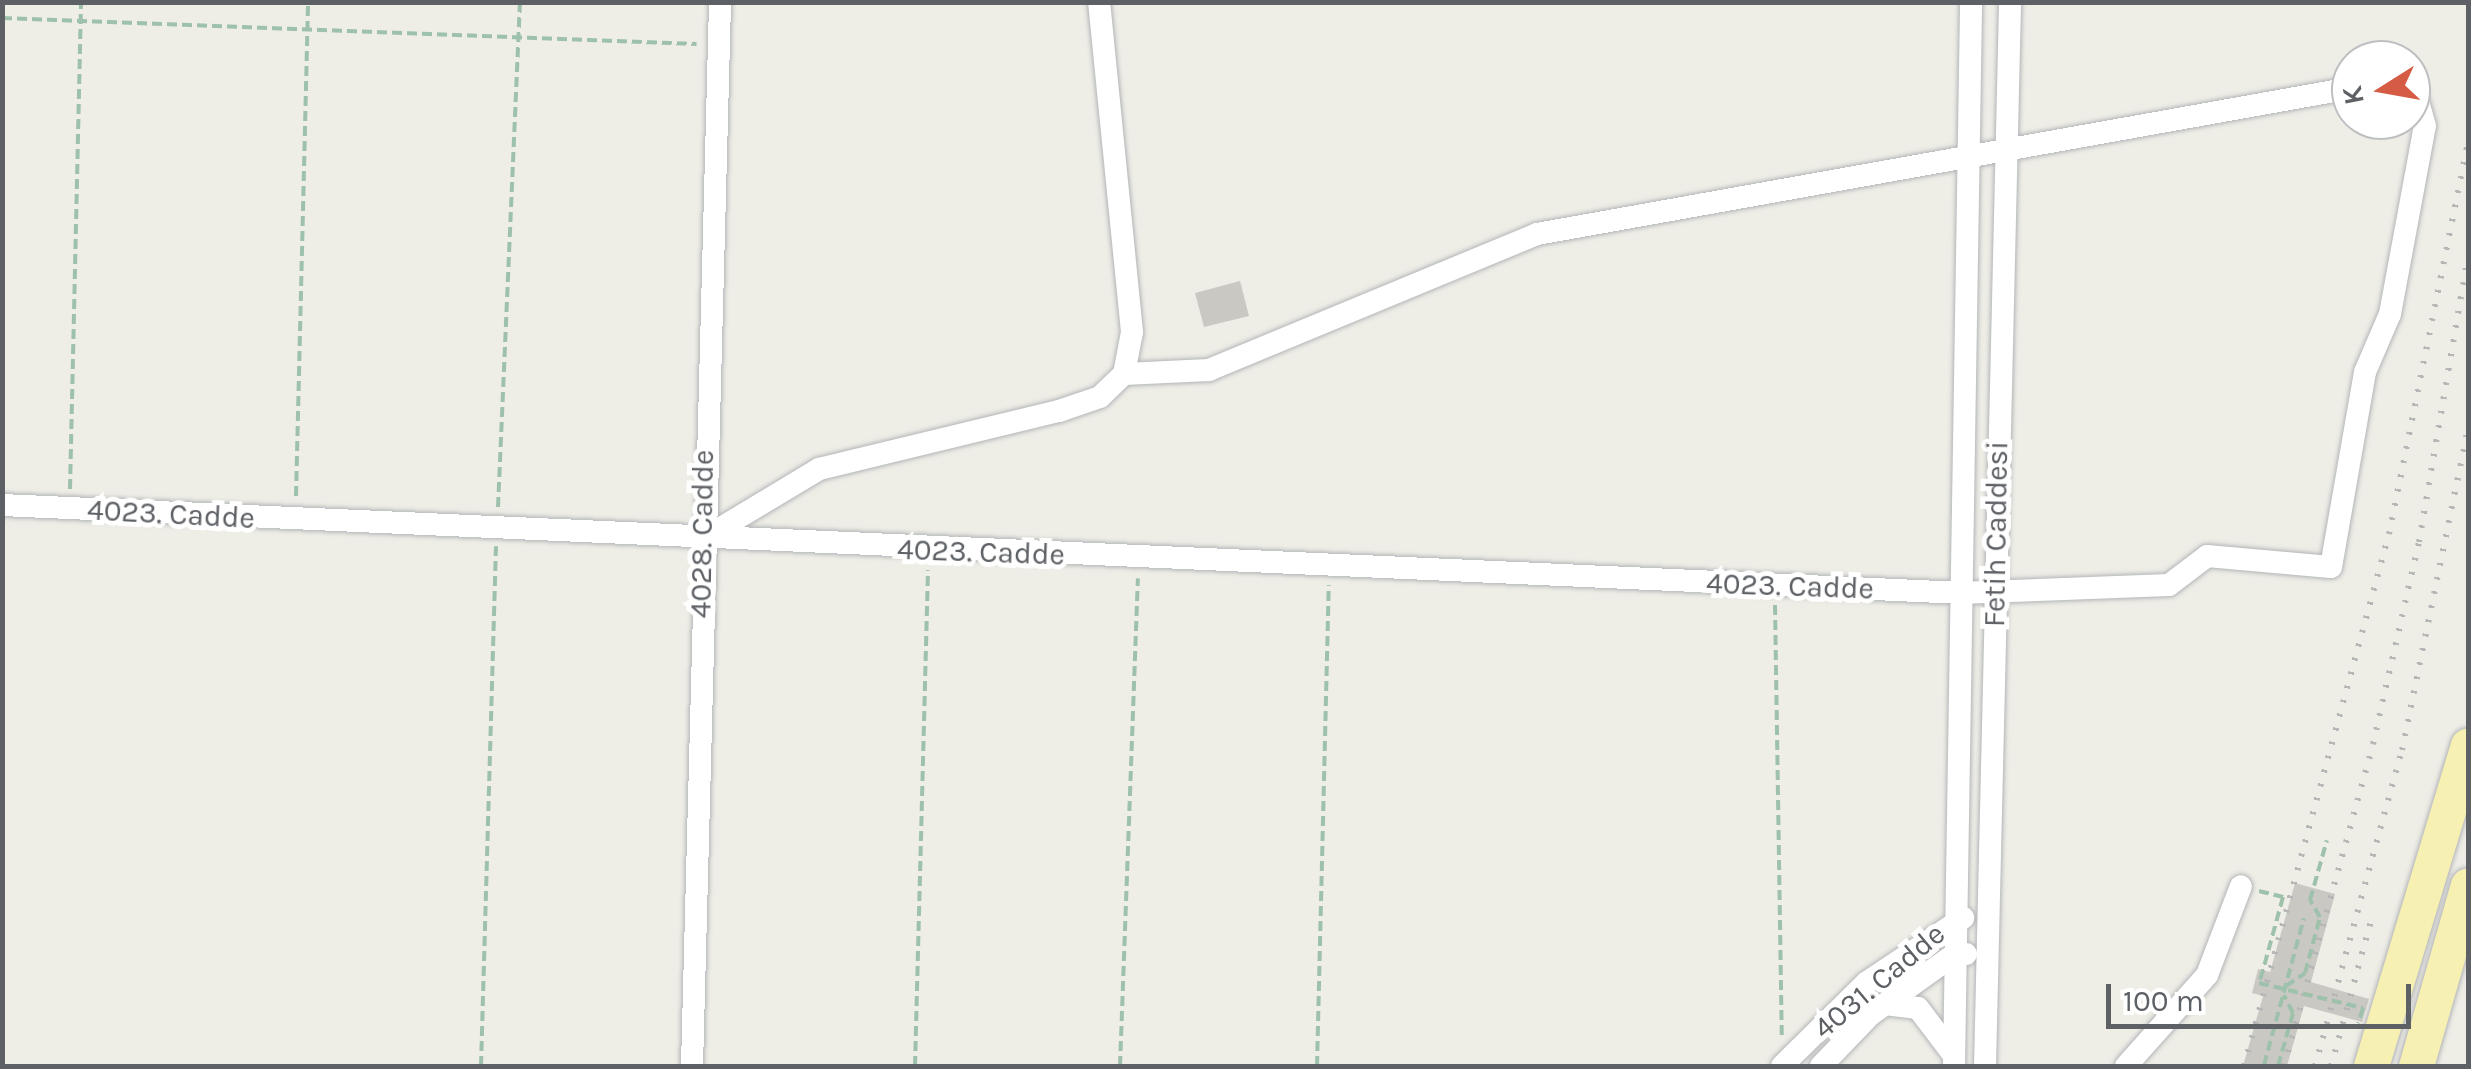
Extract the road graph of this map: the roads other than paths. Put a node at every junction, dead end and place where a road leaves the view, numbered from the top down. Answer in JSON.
{"nodes":[{"id":1,"x":720,"y":2,"type":"edge"},
{"id":2,"x":1100,"y":2,"type":"edge"},
{"id":3,"x":1971,"y":2,"type":"edge"},
{"id":4,"x":2010,"y":2,"type":"edge"},
{"id":5,"x":2331,"y":91,"type":"edge"},
{"id":6,"x":2422,"y":140,"type":"edge"},
{"id":7,"x":2005,"y":148,"type":"junction"},
{"id":8,"x":1967,"y":155,"type":"junction"},
{"id":9,"x":1124,"y":374,"type":"junction"},
{"id":10,"x":2,"y":505,"type":"edge"},
{"id":11,"x":701,"y":540,"type":"junction"},
{"id":12,"x":1994,"y":592,"type":"junction"},
{"id":13,"x":1959,"y":593,"type":"junction"},
{"id":14,"x":2468,"y":745,"type":"edge"},
{"id":15,"x":2468,"y":885,"type":"edge"},
{"id":16,"x":2241,"y":886,"type":"dead end"},
{"id":17,"x":1955,"y":918,"type":"junction"},
{"id":18,"x":1987,"y":918,"type":"junction"},
{"id":19,"x":1955,"y":954,"type":"junction"},
{"id":20,"x":1987,"y":954,"type":"junction"},
{"id":21,"x":1886,"y":1004,"type":"junction"},
{"id":22,"x":1954,"y":1061,"type":"edge"},
{"id":23,"x":1786,"y":1062,"type":"edge"},
{"id":24,"x":692,"y":1066,"type":"edge"},
{"id":25,"x":1821,"y":1066,"type":"edge"},
{"id":26,"x":1985,"y":1066,"type":"edge"},
{"id":27,"x":2126,"y":1066,"type":"edge"},
{"id":28,"x":2372,"y":1066,"type":"edge"},
{"id":29,"x":2416,"y":1066,"type":"edge"}],
"edges":[{"from":1,"to":11,"type":"street","name":"4028. Cadde"},
{"from":2,"to":9,"type":"street"},
{"from":3,"to":8,"type":"street","name":"Fetih Caddesi"},
{"from":4,"to":7,"type":"street","name":"Fetih Caddesi"},
{"from":5,"to":7,"type":"street"},
{"from":6,"to":12,"type":"street","name":"4023. Cadde"},
{"from":7,"to":8,"type":"street"},
{"from":7,"to":12,"type":"street","name":"Fetih Caddesi"},
{"from":8,"to":9,"type":"street"},
{"from":8,"to":13,"type":"street","name":"Fetih Caddesi"},
{"from":9,"to":11,"type":"street"},
{"from":10,"to":11,"type":"street","name":"4023. Cadde"},
{"from":11,"to":13,"type":"street","name":"4023. Cadde"},
{"from":11,"to":24,"type":"street","name":"4028. Cadde"},
{"from":12,"to":13,"type":"street","name":"4023. Cadde"},
{"from":12,"to":18,"type":"street","name":"Fetih Caddesi"},
{"from":13,"to":17,"type":"street","name":"Fetih Caddesi"},
{"from":14,"to":28,"type":"main road"},
{"from":15,"to":29,"type":"main road"},
{"from":16,"to":27,"type":"street"},
{"from":17,"to":18,"type":"street","name":"4031. Cadde"},
{"from":17,"to":19,"type":"street","name":"Fetih Caddesi"},
{"from":17,"to":23,"type":"street","name":"4031. Cadde"},
{"from":18,"to":20,"type":"street","name":"Fetih Caddesi"},
{"from":19,"to":20,"type":"street","name":"4031. Cadde"},
{"from":19,"to":21,"type":"street","name":"4031. Cadde"},
{"from":19,"to":22,"type":"street","name":"Fetih Caddesi"},
{"from":20,"to":26,"type":"street","name":"Fetih Caddesi"},
{"from":21,"to":22,"type":"street","name":"4031. Cadde"},
{"from":21,"to":25,"type":"street","name":"4031. Cadde"}]}
